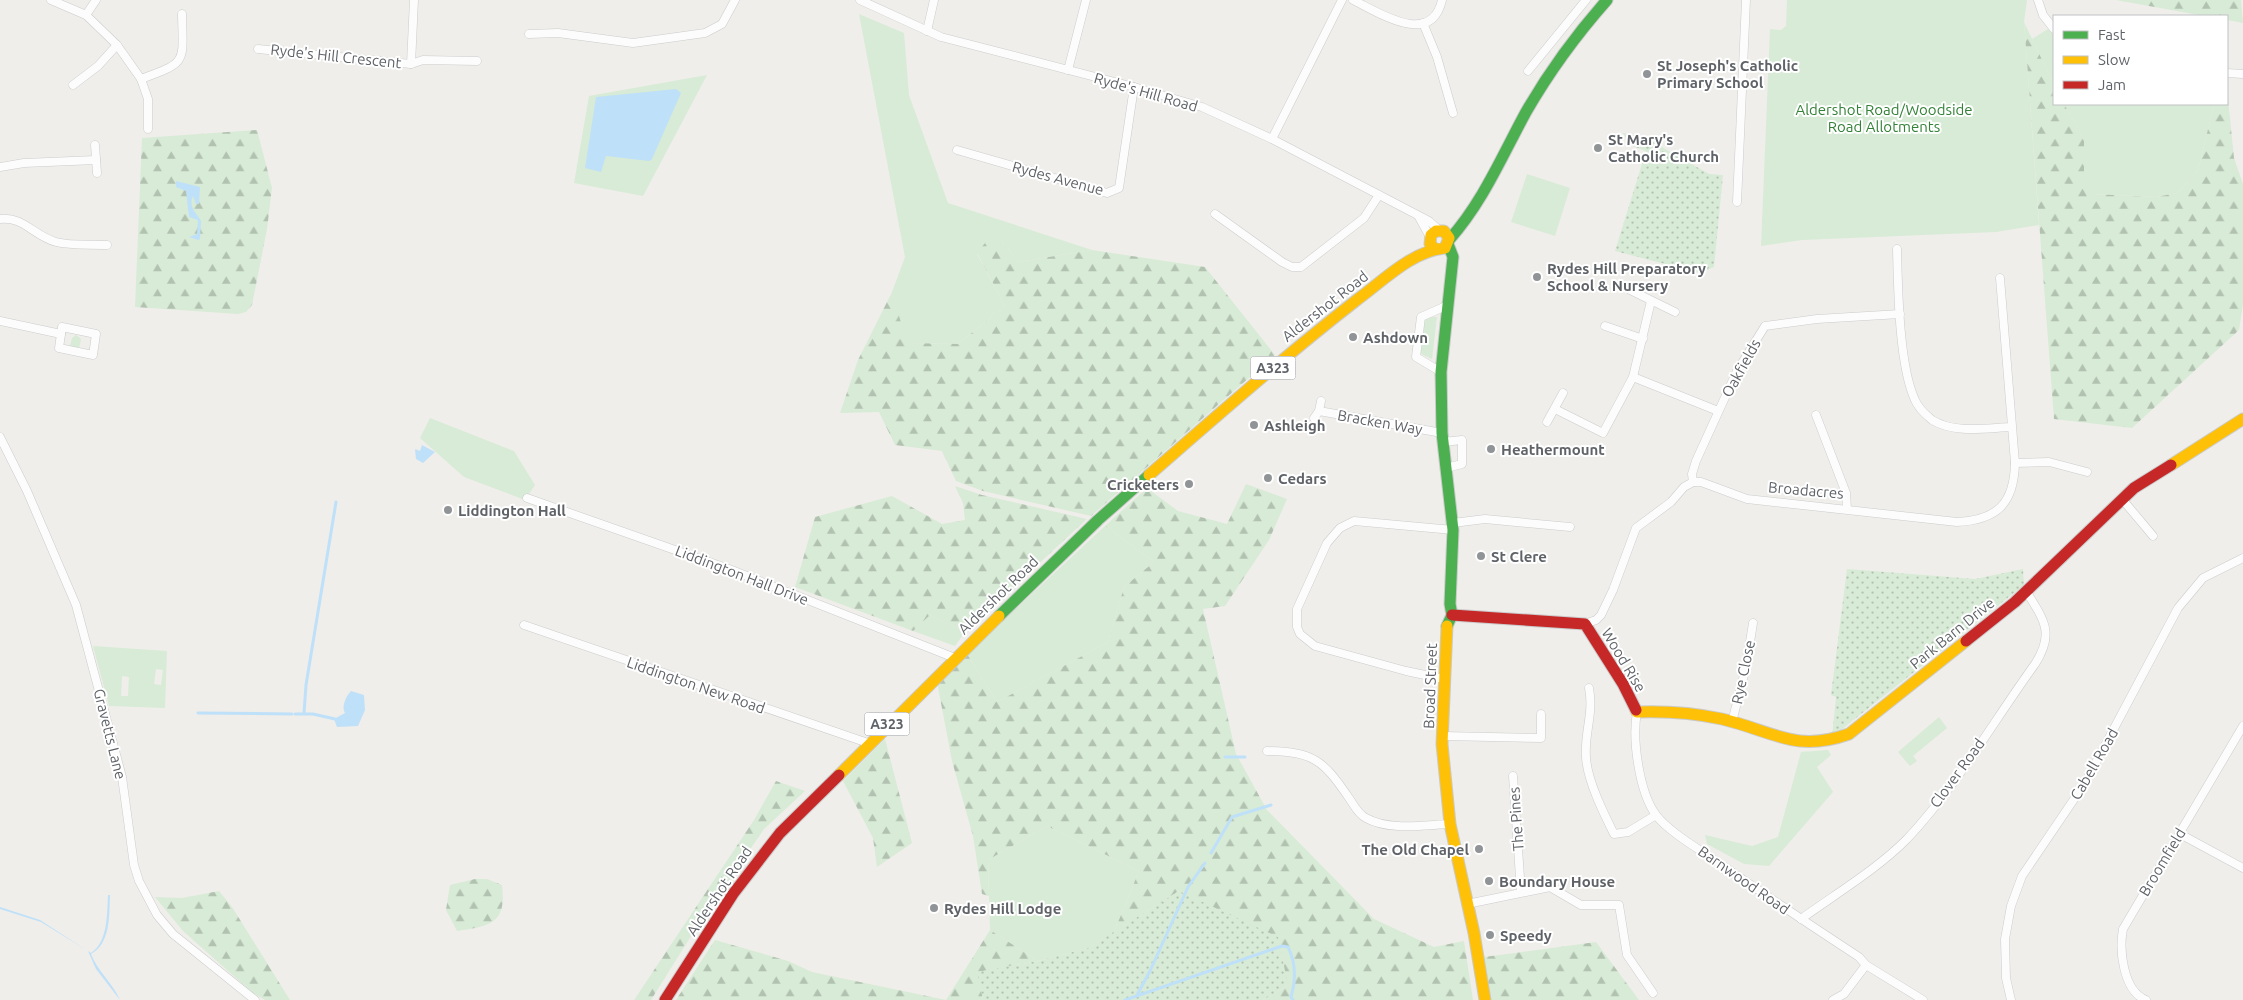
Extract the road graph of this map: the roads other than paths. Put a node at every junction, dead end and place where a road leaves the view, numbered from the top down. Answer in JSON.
{"nodes":[{"id":1,"x":51,"y":0,"type":"edge"},
{"id":2,"x":96,"y":0,"type":"edge"},
{"id":3,"x":414,"y":0,"type":"edge"},
{"id":4,"x":735,"y":0,"type":"edge"},
{"id":5,"x":860,"y":0,"type":"edge"},
{"id":6,"x":934,"y":0,"type":"edge"},
{"id":7,"x":1086,"y":0,"type":"edge"},
{"id":8,"x":1342,"y":0,"type":"edge"},
{"id":9,"x":1353,"y":0,"type":"edge"},
{"id":10,"x":1442,"y":0,"type":"edge"},
{"id":11,"x":1586,"y":0,"type":"edge"},
{"id":12,"x":1607,"y":0,"type":"edge"},
{"id":13,"x":1746,"y":0,"type":"edge"},
{"id":14,"x":2038,"y":0,"type":"edge"},
{"id":15,"x":182,"y":14,"type":"dead end"},
{"id":16,"x":86,"y":15,"type":"junction"},
{"id":17,"x":1423,"y":23,"type":"junction"},
{"id":18,"x":2053,"y":28,"type":"edge"},
{"id":19,"x":927,"y":31,"type":"junction"},
{"id":20,"x":529,"y":34,"type":"dead end"},
{"id":21,"x":117,"y":45,"type":"junction"},
{"id":22,"x":258,"y":49,"type":"dead end"},
{"id":23,"x":477,"y":61,"type":"dead end"},
{"id":24,"x":411,"y":64,"type":"junction"},
{"id":25,"x":1068,"y":70,"type":"junction"},
{"id":26,"x":1528,"y":72,"type":"dead end"},
{"id":27,"x":2228,"y":73,"type":"edge"},
{"id":28,"x":2243,"y":74,"type":"edge"},
{"id":29,"x":141,"y":79,"type":"junction"},
{"id":30,"x":73,"y":85,"type":"dead end"},
{"id":31,"x":1134,"y":87,"type":"junction"},
{"id":32,"x":1453,"y":113,"type":"dead end"},
{"id":33,"x":148,"y":129,"type":"dead end"},
{"id":34,"x":1272,"y":139,"type":"junction"},
{"id":35,"x":95,"y":145,"type":"dead end"},
{"id":36,"x":957,"y":150,"type":"dead end"},
{"id":37,"x":96,"y":160,"type":"junction"},
{"id":38,"x":0,"y":166,"type":"edge"},
{"id":39,"x":97,"y":173,"type":"dead end"},
{"id":40,"x":1379,"y":195,"type":"junction"},
{"id":41,"x":1737,"y":202,"type":"dead end"},
{"id":42,"x":1215,"y":214,"type":"dead end"},
{"id":43,"x":0,"y":219,"type":"edge"},
{"id":44,"x":1439,"y":240,"type":"junction"},
{"id":45,"x":107,"y":245,"type":"dead end"},
{"id":46,"x":1897,"y":249,"type":"dead end"},
{"id":47,"x":2000,"y":278,"type":"dead end"},
{"id":48,"x":1630,"y":290,"type":"dead end"},
{"id":49,"x":1652,"y":301,"type":"junction"},
{"id":50,"x":1446,"y":306,"type":"junction"},
{"id":51,"x":1675,"y":312,"type":"dead end"},
{"id":52,"x":1900,"y":314,"type":"junction"},
{"id":53,"x":0,"y":321,"type":"edge"},
{"id":54,"x":1605,"y":326,"type":"dead end"},
{"id":55,"x":61,"y":334,"type":"junction"},
{"id":56,"x":1643,"y":339,"type":"junction"},
{"id":57,"x":1441,"y":372,"type":"junction"},
{"id":58,"x":1633,"y":377,"type":"junction"},
{"id":59,"x":1563,"y":393,"type":"dead end"},
{"id":60,"x":1321,"y":401,"type":"dead end"},
{"id":61,"x":1555,"y":409,"type":"junction"},
{"id":62,"x":1718,"y":411,"type":"junction"},
{"id":63,"x":1816,"y":415,"type":"dead end"},
{"id":64,"x":2243,"y":419,"type":"edge"},
{"id":65,"x":1547,"y":422,"type":"dead end"},
{"id":66,"x":2011,"y":426,"type":"junction"},
{"id":67,"x":0,"y":437,"type":"edge"},
{"id":68,"x":1442,"y":437,"type":"junction"},
{"id":69,"x":2015,"y":464,"type":"junction"},
{"id":70,"x":1446,"y":468,"type":"junction"},
{"id":71,"x":2086,"y":472,"type":"dead end"},
{"id":72,"x":1693,"y":482,"type":"junction"},
{"id":73,"x":527,"y":498,"type":"dead end"},
{"id":74,"x":2122,"y":499,"type":"junction"},
{"id":75,"x":1847,"y":509,"type":"junction"},
{"id":76,"x":1453,"y":526,"type":"junction"},
{"id":77,"x":1570,"y":527,"type":"dead end"},
{"id":78,"x":2153,"y":536,"type":"dead end"},
{"id":79,"x":2243,"y":559,"type":"edge"},
{"id":80,"x":2026,"y":591,"type":"junction"},
{"id":81,"x":1452,"y":615,"type":"junction"},
{"id":82,"x":1752,"y":623,"type":"dead end"},
{"id":83,"x":1584,"y":624,"type":"junction"},
{"id":84,"x":524,"y":625,"type":"dead end"},
{"id":85,"x":955,"y":658,"type":"junction"},
{"id":86,"x":1444,"y":679,"type":"junction"},
{"id":87,"x":1589,"y":688,"type":"dead end"},
{"id":88,"x":1637,"y":712,"type":"junction"},
{"id":89,"x":1541,"y":714,"type":"dead end"},
{"id":90,"x":1732,"y":722,"type":"junction"},
{"id":91,"x":2243,"y":726,"type":"edge"},
{"id":92,"x":1443,"y":736,"type":"junction"},
{"id":93,"x":868,"y":743,"type":"junction"},
{"id":94,"x":1267,"y":751,"type":"dead end"},
{"id":95,"x":1513,"y":776,"type":"dead end"},
{"id":96,"x":1656,"y":816,"type":"junction"},
{"id":97,"x":1450,"y":824,"type":"junction"},
{"id":98,"x":2180,"y":834,"type":"junction"},
{"id":99,"x":2243,"y":868,"type":"edge"},
{"id":100,"x":1521,"y":892,"type":"junction"},
{"id":101,"x":1467,"y":904,"type":"junction"},
{"id":102,"x":1801,"y":919,"type":"junction"},
{"id":103,"x":1866,"y":965,"type":"junction"},
{"id":104,"x":1653,"y":993,"type":"dead end"},
{"id":105,"x":1919,"y":999,"type":"edge"},
{"id":106,"x":254,"y":1000,"type":"edge"},
{"id":107,"x":665,"y":1000,"type":"edge"},
{"id":108,"x":1485,"y":1000,"type":"edge"},
{"id":109,"x":1833,"y":1000,"type":"edge"},
{"id":110,"x":2011,"y":1000,"type":"edge"},
{"id":111,"x":2146,"y":1000,"type":"edge"}],
"edges":[{"from":1,"to":16,"type":"street"},
{"from":2,"to":16,"type":"street"},
{"from":3,"to":24,"type":"street","name":"Ryde's Hill Crescent"},
{"from":4,"to":20,"type":"street"},
{"from":5,"to":19,"type":"street","name":"Ryde's Hill Road"},
{"from":6,"to":19,"type":"street"},
{"from":7,"to":25,"type":"street"},
{"from":8,"to":34,"type":"street"},
{"from":9,"to":17,"type":"street"},
{"from":10,"to":17,"type":"street"},
{"from":11,"to":26,"type":"street"},
{"from":12,"to":44,"type":"street","name":"Aldershot Road","number":"A323"},
{"from":13,"to":41,"type":"street"},
{"from":14,"to":18,"type":"street"},
{"from":15,"to":29,"type":"street"},
{"from":16,"to":21,"type":"street"},
{"from":17,"to":32,"type":"street"},
{"from":19,"to":25,"type":"street","name":"Ryde's Hill Road"},
{"from":21,"to":29,"type":"street"},
{"from":21,"to":30,"type":"street"},
{"from":22,"to":24,"type":"street","name":"Ryde's Hill Crescent"},
{"from":23,"to":24,"type":"street"},
{"from":25,"to":31,"type":"street","name":"Ryde's Hill Road"},
{"from":27,"to":28,"type":"street"},
{"from":29,"to":33,"type":"street"},
{"from":31,"to":34,"type":"street","name":"Ryde's Hill Road"},
{"from":31,"to":36,"type":"street","name":"Rydes Avenue"},
{"from":34,"to":40,"type":"street","name":"Ryde's Hill Road"},
{"from":35,"to":37,"type":"street"},
{"from":37,"to":38,"type":"street"},
{"from":37,"to":39,"type":"street"},
{"from":40,"to":42,"type":"street"},
{"from":40,"to":44,"type":"street","name":"Ryde's Hill Road"},
{"from":43,"to":45,"type":"street"},
{"from":44,"to":50,"type":"street","name":"Broad Street"},
{"from":44,"to":85,"type":"street","name":"Aldershot Road","number":"A323"},
{"from":46,"to":52,"type":"street"},
{"from":47,"to":66,"type":"street","name":"Broadacres"},
{"from":48,"to":49,"type":"street"},
{"from":49,"to":51,"type":"street"},
{"from":49,"to":56,"type":"street"},
{"from":50,"to":57,"type":"street","name":"Broad Street"},
{"from":50,"to":57,"type":"street"},
{"from":52,"to":62,"type":"street","name":"Oakfields"},
{"from":52,"to":66,"type":"street"},
{"from":53,"to":55,"type":"street"},
{"from":54,"to":56,"type":"street"},
{"from":55,"to":55,"type":"street"},
{"from":56,"to":58,"type":"street"},
{"from":57,"to":68,"type":"street","name":"Broad Street"},
{"from":58,"to":61,"type":"street"},
{"from":58,"to":62,"type":"street"},
{"from":59,"to":61,"type":"street"},
{"from":60,"to":68,"type":"street","name":"Bracken Way"},
{"from":61,"to":65,"type":"street"},
{"from":62,"to":72,"type":"street","name":"Oakfields"},
{"from":63,"to":75,"type":"street"},
{"from":64,"to":74,"type":"street","name":"Park Barn Drive"},
{"from":66,"to":69,"type":"street","name":"Broadacres"},
{"from":67,"to":106,"type":"street","name":"Gravetts Lane"},
{"from":68,"to":70,"type":"street","name":"Broad Street"},
{"from":68,"to":70,"type":"street"},
{"from":69,"to":71,"type":"street"},
{"from":69,"to":75,"type":"street","name":"Broadacres"},
{"from":70,"to":76,"type":"street","name":"Broad Street"},
{"from":72,"to":75,"type":"street","name":"Broadacres"},
{"from":72,"to":83,"type":"street"},
{"from":73,"to":85,"type":"street","name":"Liddington Hall Drive"},
{"from":74,"to":78,"type":"street"},
{"from":74,"to":80,"type":"street","name":"Park Barn Drive"},
{"from":76,"to":77,"type":"street"},
{"from":76,"to":81,"type":"street","name":"Broad Street"},
{"from":76,"to":86,"type":"street"},
{"from":79,"to":110,"type":"street","name":"Cabell Road"},
{"from":80,"to":90,"type":"street","name":"Park Barn Drive"},
{"from":80,"to":102,"type":"street","name":"Clover Road"},
{"from":81,"to":83,"type":"street"},
{"from":81,"to":86,"type":"street","name":"Broad Street"},
{"from":82,"to":90,"type":"street","name":"Rye Close"},
{"from":83,"to":88,"type":"street","name":"Wood Rise"},
{"from":84,"to":93,"type":"street","name":"Liddington New Road"},
{"from":85,"to":93,"type":"street","name":"Aldershot Road","number":"A323"},
{"from":86,"to":92,"type":"street","name":"Broad Street"},
{"from":87,"to":96,"type":"street"},
{"from":88,"to":90,"type":"street","name":"Park Barn Drive"},
{"from":88,"to":96,"type":"street","name":"Barnwood Road"},
{"from":89,"to":92,"type":"street"},
{"from":91,"to":98,"type":"street","name":"Broomfield"},
{"from":92,"to":97,"type":"street","name":"Broad Street"},
{"from":93,"to":107,"type":"street","name":"Aldershot Road","number":"A323"},
{"from":94,"to":97,"type":"street"},
{"from":95,"to":100,"type":"street","name":"The Pines"},
{"from":96,"to":102,"type":"street","name":"Barnwood Road"},
{"from":97,"to":101,"type":"street","name":"Broad Street"},
{"from":98,"to":99,"type":"street"},
{"from":98,"to":111,"type":"street","name":"Broomfield"},
{"from":100,"to":101,"type":"street"},
{"from":100,"to":104,"type":"street"},
{"from":101,"to":108,"type":"street","name":"Broad Street"},
{"from":102,"to":103,"type":"street","name":"Barnwood Road"},
{"from":103,"to":105,"type":"street","name":"Barnwood Road"},
{"from":103,"to":109,"type":"street"}]}
